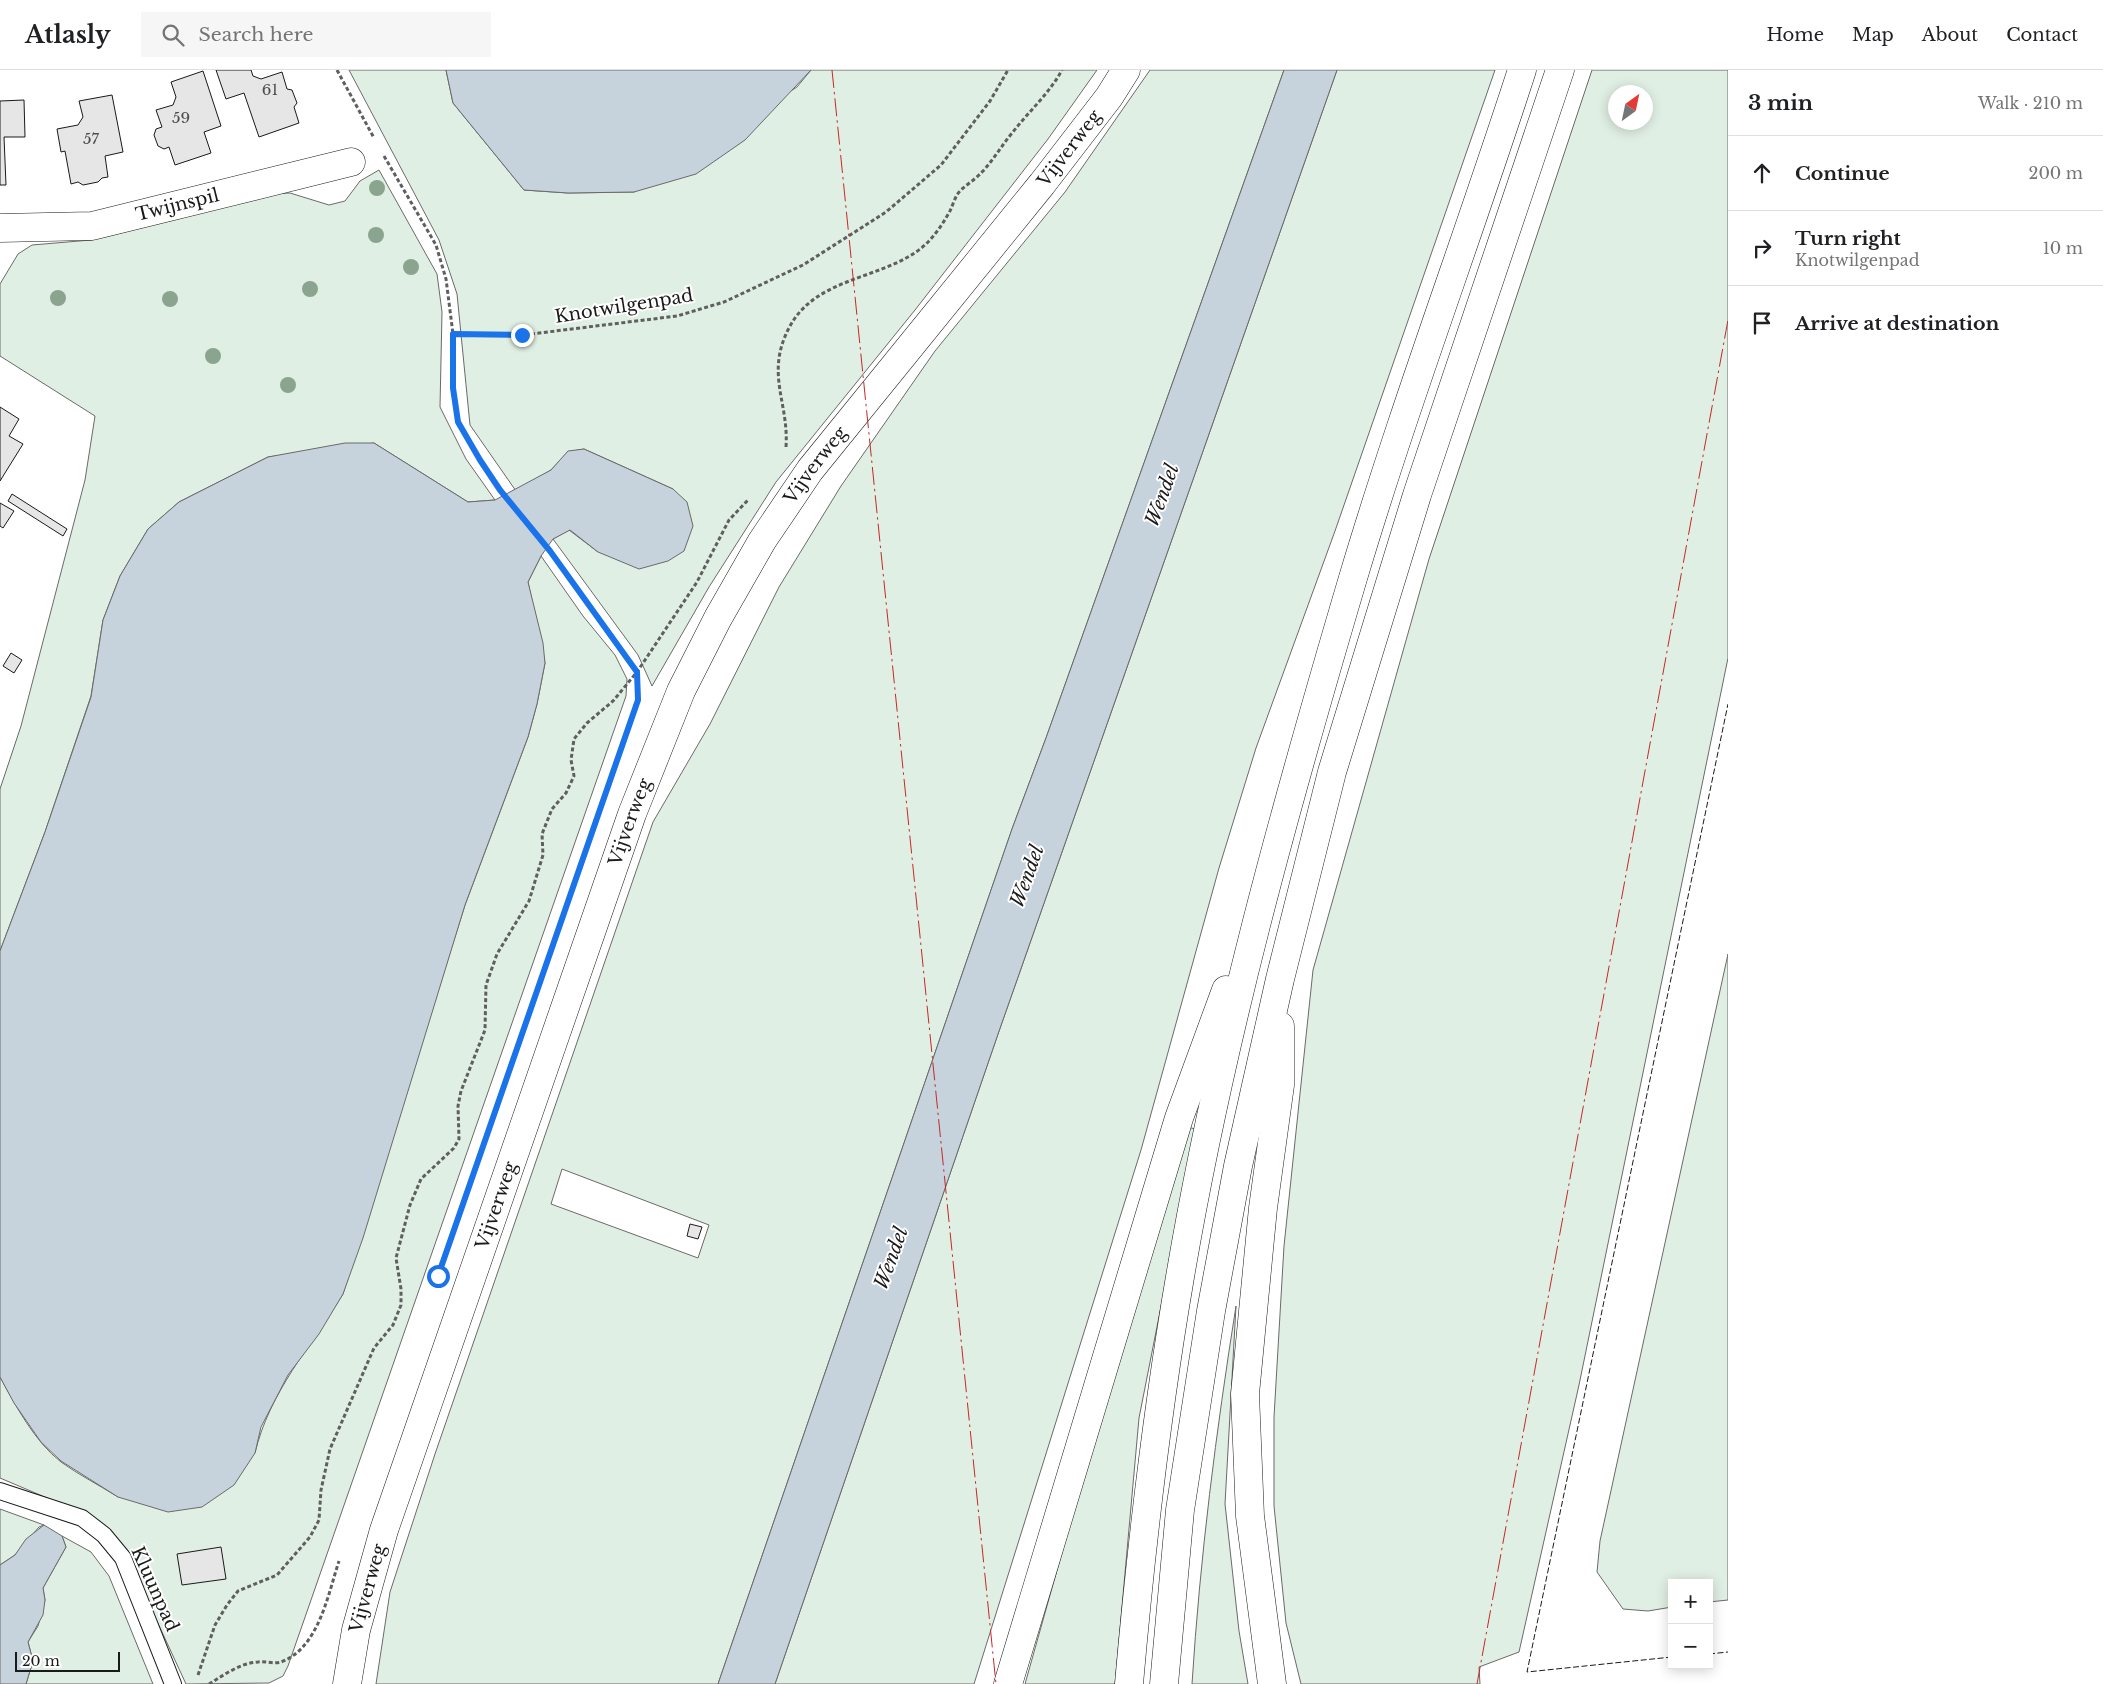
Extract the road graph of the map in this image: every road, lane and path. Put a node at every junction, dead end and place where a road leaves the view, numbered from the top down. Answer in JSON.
{"nodes":[{"id":1,"x":337,"y":70,"type":"edge"},
{"id":2,"x":1008,"y":70,"type":"edge"},
{"id":3,"x":1126,"y":70,"type":"edge"},
{"id":4,"x":1522,"y":70,"type":"edge"},
{"id":5,"x":1560,"y":70,"type":"edge"},
{"id":6,"x":378,"y":146,"type":"dead end"},
{"id":7,"x":383,"y":155,"type":"dead end"},
{"id":8,"x":351,"y":162,"type":"dead end"},
{"id":9,"x":0,"y":228,"type":"edge"},
{"id":10,"x":453,"y":334,"type":"junction"},
{"id":11,"x":615,"y":766,"type":"dead end"},
{"id":12,"x":1267,"y":881,"type":"junction"},
{"id":13,"x":1280,"y":979,"type":"junction"},
{"id":14,"x":0,"y":1491,"type":"edge"},
{"id":15,"x":340,"y":1558,"type":"dead end"},
{"id":16,"x":173,"y":1684,"type":"edge"},
{"id":17,"x":209,"y":1684,"type":"edge"},
{"id":18,"x":347,"y":1684,"type":"edge"},
{"id":19,"x":1008,"y":1684,"type":"edge"},
{"id":20,"x":1129,"y":1684,"type":"edge"},
{"id":21,"x":1164,"y":1684,"type":"edge"},
{"id":22,"x":1272,"y":1684,"type":"edge"}],
"edges":[{"from":1,"to":6,"type":"path"},
{"from":2,"to":10,"type":"path","name":"Knotwilgenpad"},
{"from":3,"to":18,"type":"main road","name":"Vijverweg"},
{"from":4,"to":12,"type":"main road"},
{"from":5,"to":13,"type":"main road"},
{"from":7,"to":10,"type":"path"},
{"from":8,"to":9,"type":"main road","name":"Twijnspil"},
{"from":10,"to":11,"type":"path"},
{"from":12,"to":19,"type":"main road"},
{"from":12,"to":20,"type":"main road"},
{"from":13,"to":21,"type":"main road"},
{"from":13,"to":22,"type":"main road"},
{"from":14,"to":16,"type":"lane","name":"Kluunpad"},
{"from":15,"to":17,"type":"path"}]}
